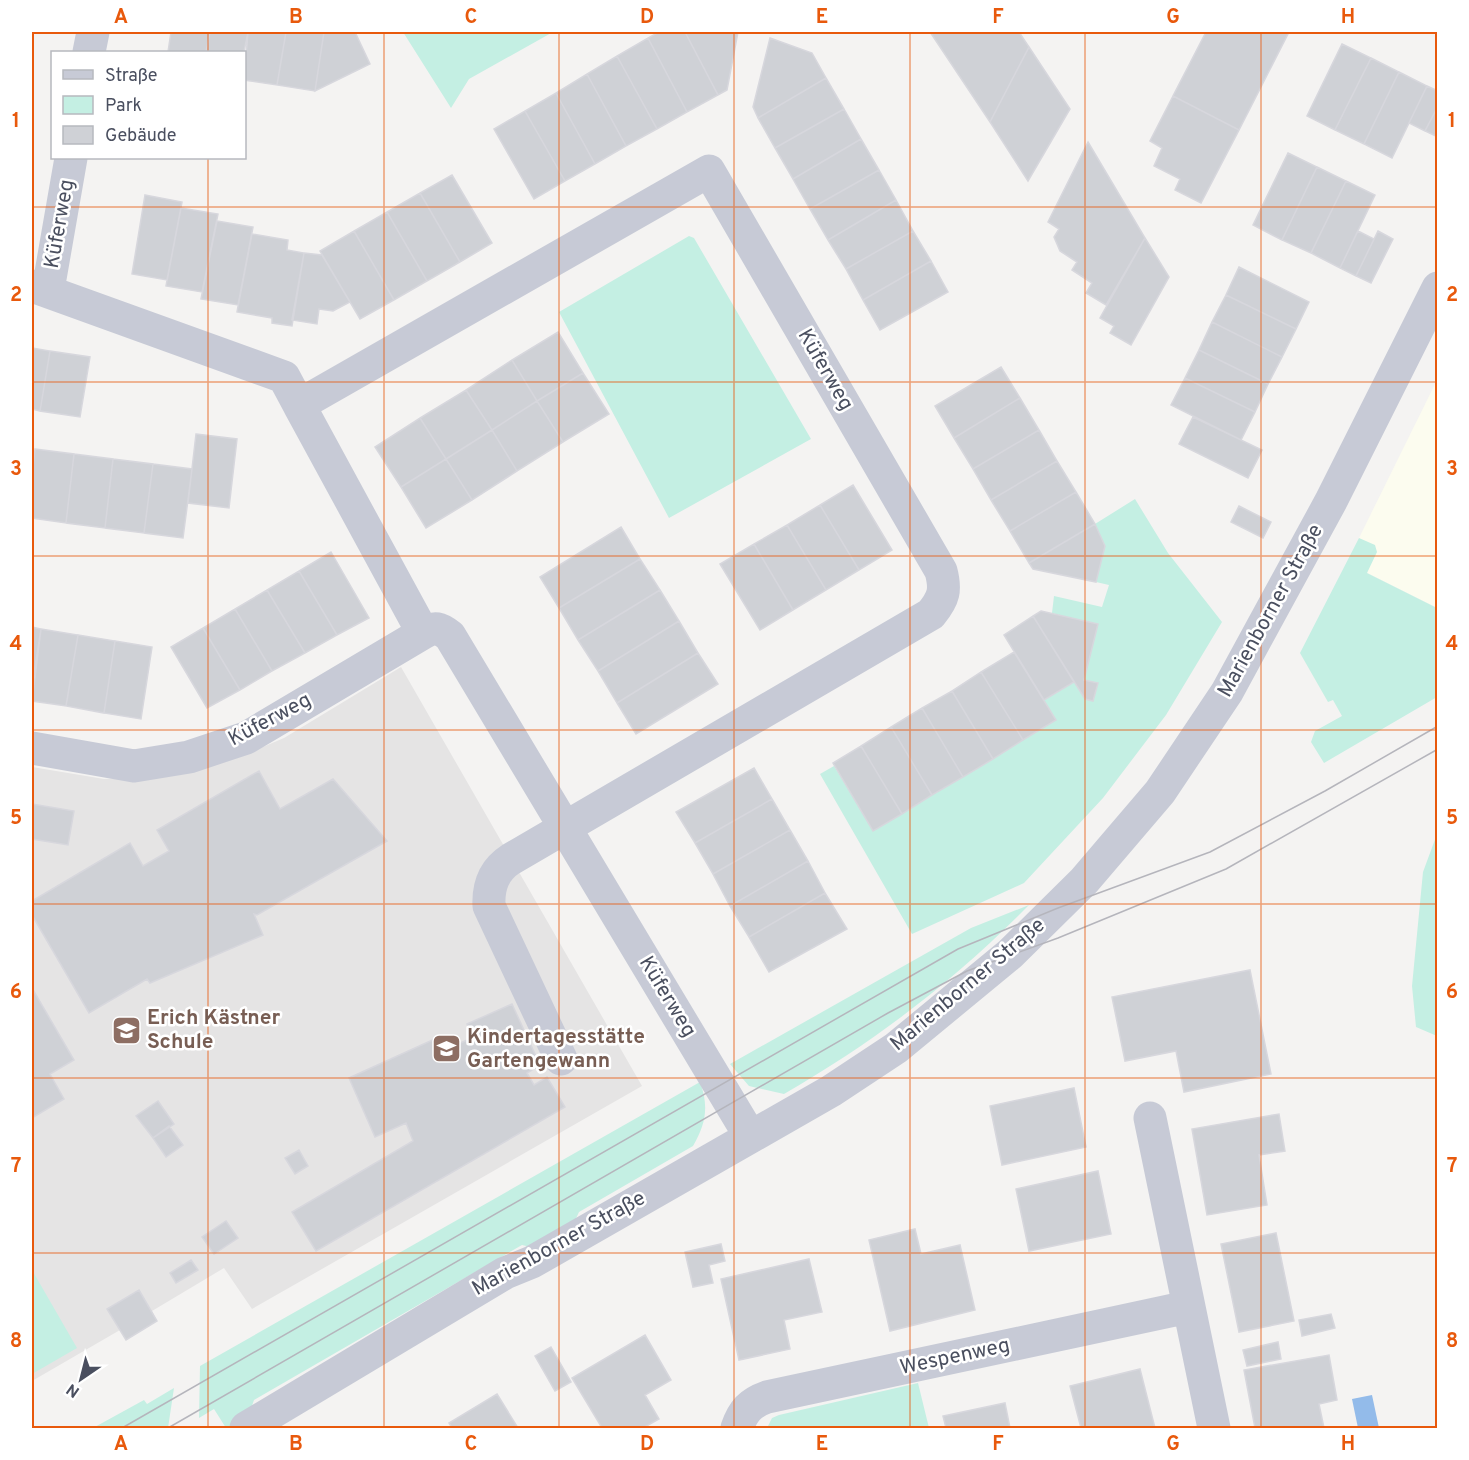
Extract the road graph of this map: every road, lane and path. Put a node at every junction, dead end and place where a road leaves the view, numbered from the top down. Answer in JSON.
{"nodes":[{"id":1,"x":93,"y":32,"type":"edge"},
{"id":2,"x":89,"y":51,"type":"edge"},
{"id":3,"x":71,"y":159,"type":"edge"},
{"id":4,"x":40,"y":288,"type":"edge"},
{"id":5,"x":1437,"y":288,"type":"edge"},
{"id":6,"x":299,"y":405,"type":"junction"},
{"id":7,"x":423,"y":633,"type":"junction"},
{"id":8,"x":32,"y":748,"type":"edge"},
{"id":9,"x":566,"y":827,"type":"junction"},
{"id":10,"x":561,"y":1059,"type":"dead end"},
{"id":11,"x":1150,"y":1118,"type":"dead end"},
{"id":12,"x":750,"y":1136,"type":"junction"},
{"id":13,"x":1188,"y":1307,"type":"junction"},
{"id":14,"x":246,"y":1428,"type":"edge"},
{"id":15,"x":737,"y":1428,"type":"edge"},
{"id":16,"x":1214,"y":1428,"type":"edge"}],
"edges":[{"from":1,"to":2,"type":"street"},
{"from":3,"to":4,"type":"street","name":"Küferweg"},
{"from":4,"to":6,"type":"street","name":"Küferweg"},
{"from":5,"to":12,"type":"street","name":"Marienborner Straße"},
{"from":6,"to":7,"type":"street","name":"Küferweg"},
{"from":6,"to":9,"type":"street","name":"Küferweg"},
{"from":7,"to":8,"type":"street","name":"Küferweg"},
{"from":7,"to":9,"type":"street","name":"Küferweg"},
{"from":9,"to":10,"type":"street"},
{"from":9,"to":12,"type":"street","name":"Küferweg"},
{"from":11,"to":13,"type":"street"},
{"from":12,"to":14,"type":"street","name":"Marienborner Straße"},
{"from":13,"to":15,"type":"street","name":"Wespenweg"},
{"from":13,"to":16,"type":"street"}]}
